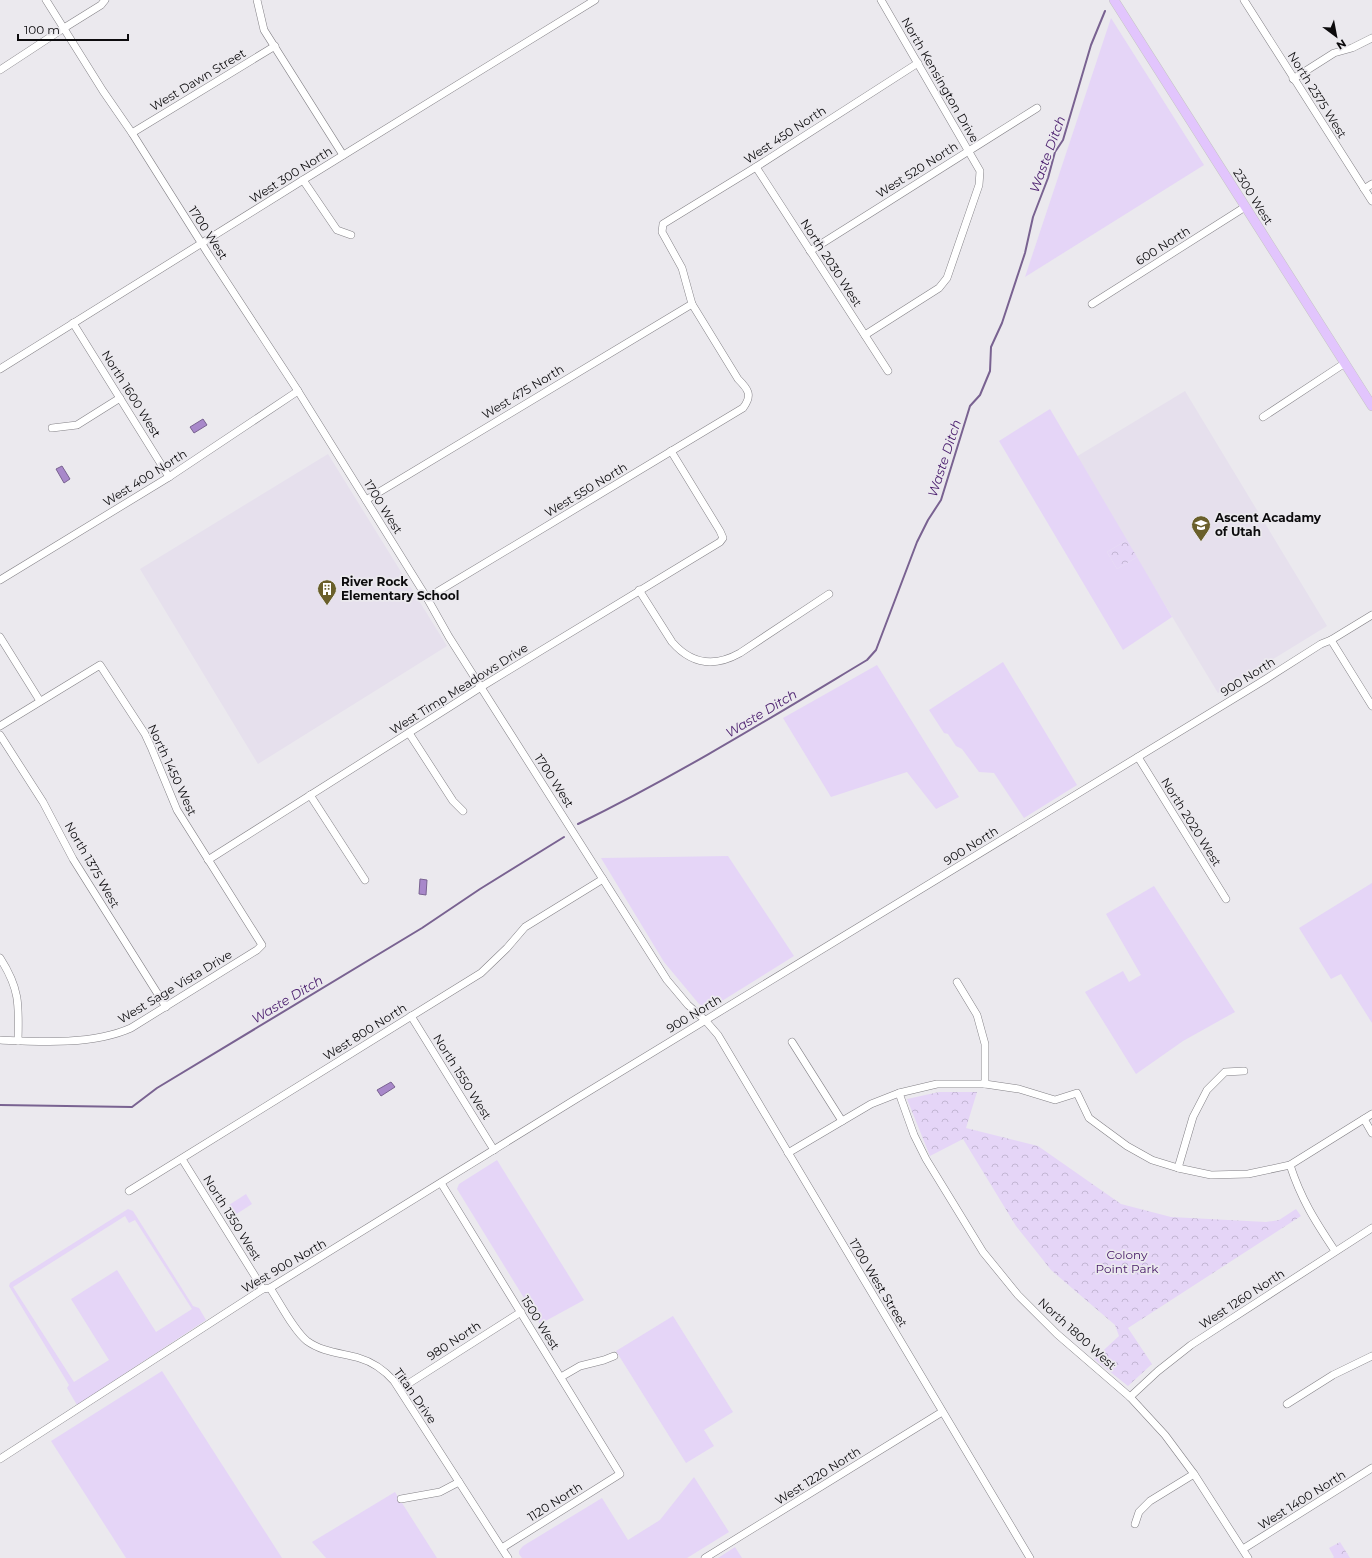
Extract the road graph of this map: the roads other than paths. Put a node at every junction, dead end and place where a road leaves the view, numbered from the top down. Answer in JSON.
{"nodes":[{"id":1,"x":46,"y":0,"type":"edge"},
{"id":2,"x":105,"y":0,"type":"edge"},
{"id":3,"x":256,"y":0,"type":"edge"},
{"id":4,"x":595,"y":0,"type":"edge"},
{"id":5,"x":881,"y":0,"type":"edge"},
{"id":6,"x":1114,"y":0,"type":"edge"},
{"id":7,"x":1244,"y":0,"type":"edge"},
{"id":8,"x":64,"y":28,"type":"junction"},
{"id":9,"x":1372,"y":38,"type":"edge"},
{"id":10,"x":274,"y":46,"type":"junction"},
{"id":11,"x":918,"y":63,"type":"junction"},
{"id":12,"x":0,"y":70,"type":"edge"},
{"id":13,"x":1293,"y":79,"type":"junction"},
{"id":14,"x":1037,"y":108,"type":"dead end"},
{"id":15,"x":132,"y":133,"type":"junction"},
{"id":16,"x":968,"y":150,"type":"junction"},
{"id":17,"x":343,"y":155,"type":"junction"},
{"id":18,"x":756,"y":167,"type":"junction"},
{"id":19,"x":303,"y":180,"type":"junction"},
{"id":20,"x":1372,"y":184,"type":"edge"},
{"id":21,"x":1364,"y":189,"type":"junction"},
{"id":22,"x":1372,"y":201,"type":"edge"},
{"id":23,"x":1246,"y":207,"type":"junction"},
{"id":24,"x":352,"y":235,"type":"dead end"},
{"id":25,"x":202,"y":243,"type":"junction"},
{"id":26,"x":810,"y":251,"type":"junction"},
{"id":27,"x":692,"y":304,"type":"junction"},
{"id":28,"x":1092,"y":304,"type":"dead end"},
{"id":29,"x":73,"y":324,"type":"junction"},
{"id":30,"x":865,"y":335,"type":"junction"},
{"id":31,"x":1345,"y":363,"type":"junction"},
{"id":32,"x":0,"y":369,"type":"edge"},
{"id":33,"x":888,"y":372,"type":"dead end"},
{"id":34,"x":298,"y":391,"type":"junction"},
{"id":35,"x":120,"y":398,"type":"junction"},
{"id":36,"x":1372,"y":406,"type":"edge"},
{"id":37,"x":1263,"y":417,"type":"dead end"},
{"id":38,"x":52,"y":428,"type":"dead end"},
{"id":39,"x":671,"y":451,"type":"junction"},
{"id":40,"x":169,"y":477,"type":"junction"},
{"id":41,"x":366,"y":500,"type":"junction"},
{"id":42,"x":0,"y":580,"type":"edge"},
{"id":43,"x":639,"y":590,"type":"junction"},
{"id":44,"x":829,"y":594,"type":"dead end"},
{"id":45,"x":427,"y":598,"type":"junction"},
{"id":46,"x":1372,"y":615,"type":"edge"},
{"id":47,"x":0,"y":637,"type":"edge"},
{"id":48,"x":1331,"y":640,"type":"junction"},
{"id":49,"x":481,"y":687,"type":"junction"},
{"id":50,"x":40,"y":701,"type":"junction"},
{"id":51,"x":1372,"y":706,"type":"edge"},
{"id":52,"x":0,"y":726,"type":"edge"},
{"id":53,"x":410,"y":733,"type":"junction"},
{"id":54,"x":0,"y":735,"type":"edge"},
{"id":55,"x":1138,"y":757,"type":"junction"},
{"id":56,"x":310,"y":795,"type":"junction"},
{"id":57,"x":463,"y":811,"type":"dead end"},
{"id":58,"x":208,"y":860,"type":"junction"},
{"id":59,"x":603,"y":878,"type":"junction"},
{"id":60,"x":365,"y":880,"type":"dead end"},
{"id":61,"x":1226,"y":899,"type":"dead end"},
{"id":62,"x":262,"y":945,"type":"joint"},
{"id":63,"x":0,"y":958,"type":"edge"},
{"id":64,"x":957,"y":982,"type":"dead end"},
{"id":65,"x":166,"y":1007,"type":"junction"},
{"id":66,"x":411,"y":1016,"type":"junction"},
{"id":67,"x":705,"y":1020,"type":"junction"},
{"id":68,"x":0,"y":1040,"type":"edge"},
{"id":69,"x":18,"y":1041,"type":"junction"},
{"id":70,"x":792,"y":1042,"type":"dead end"},
{"id":71,"x":1244,"y":1070,"type":"dead end"},
{"id":72,"x":985,"y":1084,"type":"junction"},
{"id":73,"x":899,"y":1093,"type":"junction"},
{"id":74,"x":582,"y":1096,"type":"joint"},
{"id":75,"x":1372,"y":1114,"type":"edge"},
{"id":76,"x":1364,"y":1119,"type":"junction"},
{"id":77,"x":842,"y":1121,"type":"junction"},
{"id":78,"x":1372,"y":1133,"type":"edge"},
{"id":79,"x":494,"y":1150,"type":"junction"},
{"id":80,"x":788,"y":1153,"type":"junction"},
{"id":81,"x":182,"y":1159,"type":"junction"},
{"id":82,"x":1290,"y":1165,"type":"junction"},
{"id":83,"x":1178,"y":1168,"type":"junction"},
{"id":84,"x":441,"y":1183,"type":"junction"},
{"id":85,"x":129,"y":1191,"type":"dead end"},
{"id":86,"x":1372,"y":1228,"type":"edge"},
{"id":87,"x":1335,"y":1251,"type":"junction"},
{"id":88,"x":267,"y":1289,"type":"junction"},
{"id":89,"x":521,"y":1312,"type":"junction"},
{"id":90,"x":614,"y":1356,"type":"dead end"},
{"id":91,"x":1372,"y":1356,"type":"edge"},
{"id":92,"x":561,"y":1378,"type":"junction"},
{"id":93,"x":400,"y":1389,"type":"junction"},
{"id":94,"x":1130,"y":1397,"type":"junction"},
{"id":95,"x":1287,"y":1404,"type":"dead end"},
{"id":96,"x":942,"y":1412,"type":"junction"},
{"id":97,"x":0,"y":1459,"type":"edge"},
{"id":98,"x":1372,"y":1468,"type":"edge"},
{"id":99,"x":620,"y":1474,"type":"joint"},
{"id":100,"x":1194,"y":1474,"type":"junction"},
{"id":101,"x":459,"y":1482,"type":"junction"},
{"id":102,"x":401,"y":1499,"type":"dead end"},
{"id":103,"x":1135,"y":1524,"type":"dead end"},
{"id":104,"x":502,"y":1548,"type":"junction"},
{"id":105,"x":1243,"y":1549,"type":"junction"},
{"id":106,"x":508,"y":1558,"type":"edge"},
{"id":107,"x":705,"y":1558,"type":"edge"},
{"id":108,"x":1030,"y":1558,"type":"edge"},
{"id":109,"x":1248,"y":1558,"type":"edge"}],
"edges":[{"from":1,"to":8,"type":"street","name":"1700 West"},
{"from":2,"to":8,"type":"street"},
{"from":3,"to":10,"type":"street"},
{"from":4,"to":17,"type":"street","name":"West 300 North"},
{"from":5,"to":11,"type":"street","name":"North Kensington Drive"},
{"from":6,"to":23,"type":"main road","name":"2300 West"},
{"from":7,"to":13,"type":"street","name":"North 2375 West"},
{"from":8,"to":12,"type":"street"},
{"from":8,"to":15,"type":"street","name":"1700 West"},
{"from":9,"to":13,"type":"street"},
{"from":10,"to":15,"type":"street","name":"West Dawn Street"},
{"from":10,"to":17,"type":"street"},
{"from":11,"to":16,"type":"street","name":"North Kensington Drive"},
{"from":11,"to":18,"type":"street","name":"West 450 North"},
{"from":13,"to":21,"type":"street","name":"North 2375 West"},
{"from":14,"to":16,"type":"street","name":"West 520 North"},
{"from":15,"to":25,"type":"street","name":"1700 West"},
{"from":16,"to":26,"type":"street","name":"West 520 North"},
{"from":16,"to":30,"type":"street","name":"North Kensington Drive"},
{"from":17,"to":19,"type":"street","name":"West 300 North"},
{"from":18,"to":26,"type":"street","name":"North 2030 West"},
{"from":18,"to":27,"type":"street","name":"West 450 North"},
{"from":19,"to":24,"type":"street"},
{"from":19,"to":25,"type":"street","name":"West 300 North"},
{"from":20,"to":21,"type":"street"},
{"from":21,"to":22,"type":"street","name":"North 2375 West"},
{"from":23,"to":28,"type":"street","name":"600 North"},
{"from":23,"to":31,"type":"main road","name":"2300 West"},
{"from":25,"to":29,"type":"street","name":"West 300 North"},
{"from":25,"to":34,"type":"street","name":"1700 West"},
{"from":26,"to":30,"type":"street","name":"North 2030 West"},
{"from":27,"to":39,"type":"street","name":"West 550 North"},
{"from":27,"to":41,"type":"street","name":"West 475 North"},
{"from":29,"to":32,"type":"street","name":"West 300 North"},
{"from":29,"to":35,"type":"street","name":"North 1600 West"},
{"from":30,"to":33,"type":"street","name":"North 2030 West"},
{"from":31,"to":36,"type":"main road","name":"2300 West"},
{"from":31,"to":37,"type":"street"},
{"from":34,"to":40,"type":"street","name":"West 400 North"},
{"from":34,"to":41,"type":"street","name":"1700 West"},
{"from":35,"to":38,"type":"street"},
{"from":35,"to":40,"type":"street","name":"North 1600 West"},
{"from":39,"to":43,"type":"street","name":"West Timp Meadows Drive"},
{"from":39,"to":45,"type":"street","name":"West 550 North"},
{"from":40,"to":42,"type":"street","name":"West 400 North"},
{"from":41,"to":45,"type":"street","name":"1700 West"},
{"from":43,"to":44,"type":"street"},
{"from":43,"to":49,"type":"street","name":"West Timp Meadows Drive"},
{"from":45,"to":49,"type":"street","name":"1700 West"},
{"from":46,"to":48,"type":"street","name":"900 North"},
{"from":47,"to":50,"type":"street"},
{"from":48,"to":51,"type":"street"},
{"from":48,"to":55,"type":"street","name":"900 North"},
{"from":49,"to":53,"type":"street","name":"West Timp Meadows Drive"},
{"from":49,"to":59,"type":"street","name":"1700 West"},
{"from":50,"to":52,"type":"street"},
{"from":50,"to":58,"type":"street","name":"North 1450 West"},
{"from":53,"to":56,"type":"street","name":"West Timp Meadows Drive"},
{"from":53,"to":57,"type":"street"},
{"from":54,"to":65,"type":"street","name":"North 1375 West"},
{"from":55,"to":61,"type":"street","name":"North 2020 West"},
{"from":55,"to":67,"type":"street","name":"900 North"},
{"from":56,"to":58,"type":"street","name":"West Timp Meadows Drive"},
{"from":56,"to":60,"type":"street"},
{"from":58,"to":62,"type":"street","name":"North 1450 West"},
{"from":59,"to":66,"type":"street","name":"West 800 North"},
{"from":59,"to":67,"type":"street","name":"1700 West"},
{"from":62,"to":65,"type":"street","name":"West Sage Vista Drive"},
{"from":63,"to":69,"type":"street"},
{"from":64,"to":72,"type":"street"},
{"from":65,"to":69,"type":"street","name":"West Sage Vista Drive"},
{"from":66,"to":79,"type":"street","name":"North 1550 West"},
{"from":66,"to":81,"type":"street","name":"West 800 North"},
{"from":67,"to":74,"type":"street","name":"900 North"},
{"from":67,"to":80,"type":"street","name":"1700 West Street"},
{"from":68,"to":69,"type":"street","name":"West Sage Vista Drive"},
{"from":70,"to":77,"type":"street"},
{"from":71,"to":83,"type":"street"},
{"from":72,"to":73,"type":"street"},
{"from":72,"to":83,"type":"street"},
{"from":73,"to":77,"type":"street"},
{"from":73,"to":94,"type":"street","name":"North 1800 West"},
{"from":74,"to":79,"type":"street","name":"West 900 North"},
{"from":75,"to":76,"type":"street"},
{"from":76,"to":78,"type":"street"},
{"from":76,"to":82,"type":"street"},
{"from":77,"to":80,"type":"street"},
{"from":79,"to":84,"type":"street","name":"West 900 North"},
{"from":80,"to":96,"type":"street","name":"1700 West Street"},
{"from":81,"to":85,"type":"street","name":"West 800 North"},
{"from":81,"to":88,"type":"street","name":"North 1350 West"},
{"from":82,"to":83,"type":"street"},
{"from":82,"to":87,"type":"street"},
{"from":84,"to":88,"type":"street","name":"West 900 North"},
{"from":84,"to":89,"type":"street","name":"1500 West"},
{"from":86,"to":87,"type":"street","name":"West 1260 North"},
{"from":87,"to":94,"type":"street","name":"West 1260 North"},
{"from":88,"to":93,"type":"street","name":"Titan Drive"},
{"from":88,"to":97,"type":"street","name":"West 900 North"},
{"from":89,"to":92,"type":"street","name":"1500 West"},
{"from":89,"to":93,"type":"street","name":"980 North"},
{"from":90,"to":92,"type":"street"},
{"from":91,"to":95,"type":"street"},
{"from":92,"to":99,"type":"street","name":"1500 West"},
{"from":93,"to":101,"type":"street","name":"Titan Drive"},
{"from":94,"to":100,"type":"street","name":"North 1800 West"},
{"from":96,"to":107,"type":"street","name":"West 1220 North"},
{"from":96,"to":108,"type":"street","name":"1700 West Street"},
{"from":98,"to":105,"type":"street","name":"West 1400 North"},
{"from":99,"to":104,"type":"street","name":"1120 North"},
{"from":100,"to":103,"type":"street"},
{"from":100,"to":105,"type":"street","name":"North 1800 West"},
{"from":101,"to":102,"type":"street"},
{"from":101,"to":104,"type":"street","name":"Titan Drive"},
{"from":104,"to":106,"type":"street","name":"Titan Drive"},
{"from":105,"to":109,"type":"street","name":"North 1800 West"}]}
